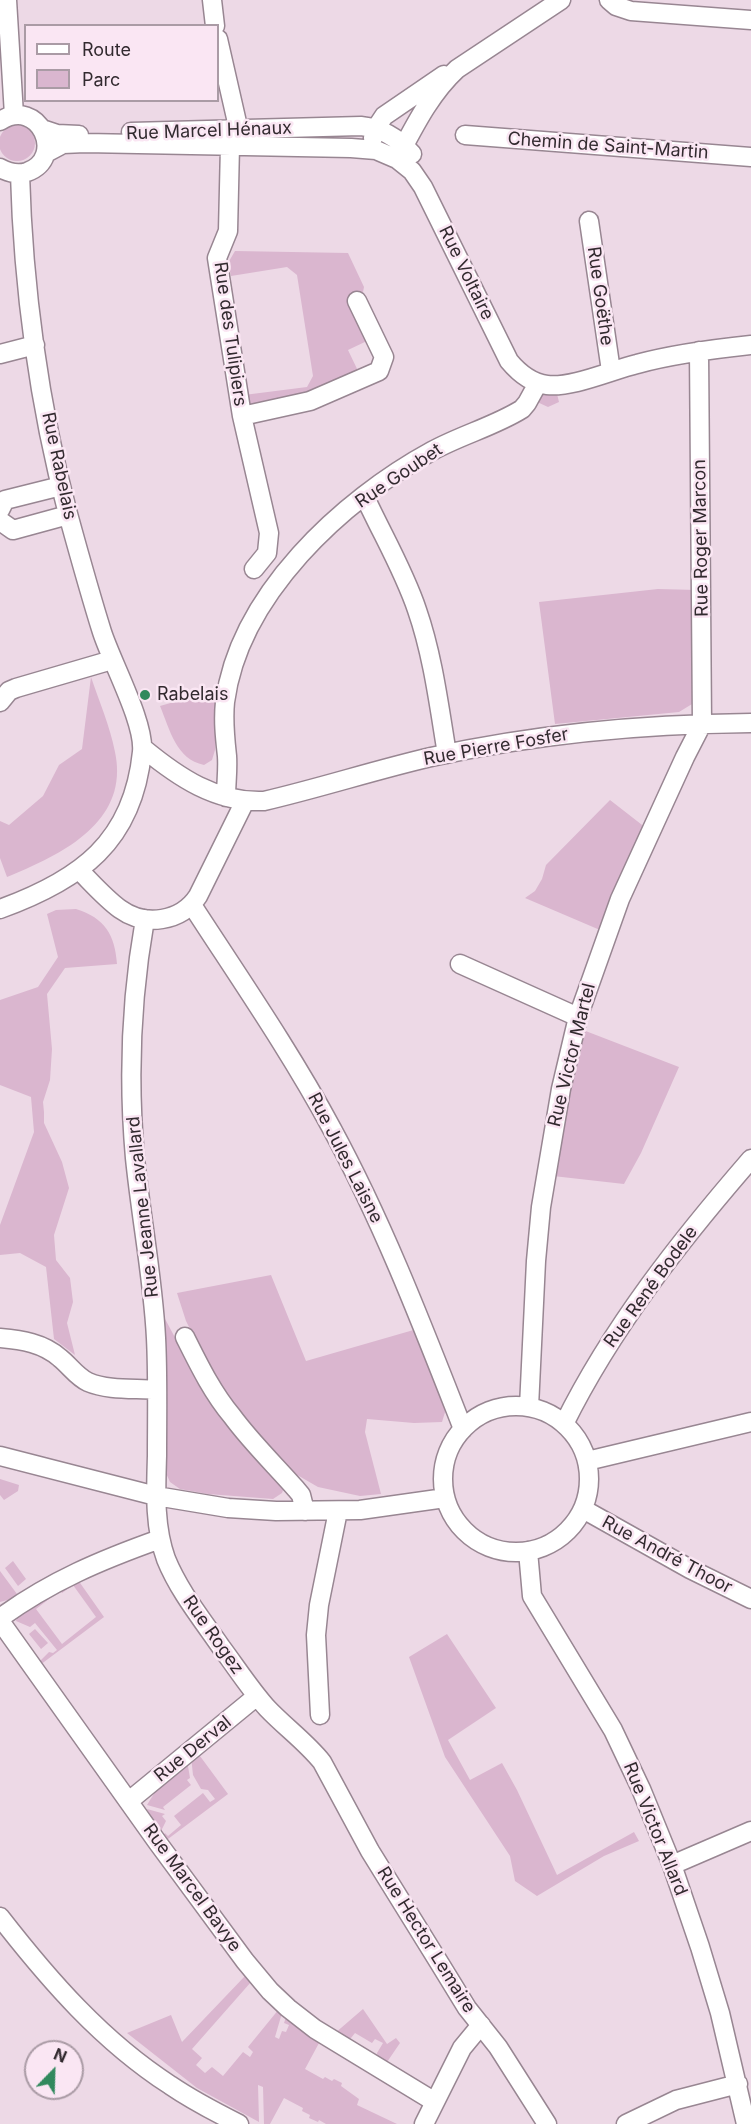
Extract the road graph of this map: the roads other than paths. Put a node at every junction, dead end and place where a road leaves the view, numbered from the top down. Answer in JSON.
{"nodes":[{"id":1,"x":7,"y":0,"type":"edge"},
{"id":2,"x":212,"y":0,"type":"edge"},
{"id":3,"x":561,"y":0,"type":"edge"},
{"id":4,"x":609,"y":0,"type":"edge"},
{"id":5,"x":751,"y":20,"type":"edge"},
{"id":6,"x":215,"y":24,"type":"edge"},
{"id":7,"x":219,"y":44,"type":"edge"},
{"id":8,"x":457,"y":69,"type":"junction"},
{"id":9,"x":7,"y":118,"type":"edge"},
{"id":10,"x":376,"y":128,"type":"junction"},
{"id":11,"x":42,"y":129,"type":"junction"},
{"id":12,"x":465,"y":135,"type":"dead end"},
{"id":13,"x":237,"y":141,"type":"junction"},
{"id":14,"x":371,"y":150,"type":"junction"},
{"id":15,"x":46,"y":153,"type":"junction"},
{"id":16,"x":401,"y":153,"type":"junction"},
{"id":17,"x":751,"y":157,"type":"edge"},
{"id":18,"x":0,"y":168,"type":"edge"},
{"id":19,"x":20,"y":174,"type":"junction"},
{"id":20,"x":423,"y":187,"type":"joint"},
{"id":21,"x":590,"y":221,"type":"dead end"},
{"id":22,"x":357,"y":301,"type":"dead end"},
{"id":23,"x":34,"y":345,"type":"junction"},
{"id":24,"x":751,"y":345,"type":"edge"},
{"id":25,"x":699,"y":351,"type":"junction"},
{"id":26,"x":0,"y":354,"type":"edge"},
{"id":27,"x":610,"y":371,"type":"junction"},
{"id":28,"x":538,"y":382,"type":"junction"},
{"id":29,"x":242,"y":417,"type":"junction"},
{"id":30,"x":61,"y":486,"type":"junction"},
{"id":31,"x":365,"y":497,"type":"junction"},
{"id":32,"x":0,"y":510,"type":"edge"},
{"id":33,"x":68,"y":515,"type":"junction"},
{"id":34,"x":0,"y":521,"type":"edge"},
{"id":35,"x":254,"y":569,"type":"dead end"},
{"id":36,"x":112,"y":660,"type":"junction"},
{"id":37,"x":0,"y":702,"type":"edge"},
{"id":38,"x":751,"y":723,"type":"edge"},
{"id":39,"x":702,"y":724,"type":"junction"},
{"id":40,"x":143,"y":748,"type":"junction"},
{"id":41,"x":447,"y":754,"type":"junction"},
{"id":42,"x":225,"y":797,"type":"junction"},
{"id":43,"x":245,"y":801,"type":"junction"},
{"id":44,"x":79,"y":870,"type":"junction"},
{"id":45,"x":192,"y":905,"type":"junction"},
{"id":46,"x":0,"y":909,"type":"edge"},
{"id":47,"x":145,"y":919,"type":"junction"},
{"id":48,"x":460,"y":964,"type":"dead end"},
{"id":49,"x":578,"y":1017,"type":"junction"},
{"id":50,"x":751,"y":1159,"type":"edge"},
{"id":51,"x":185,"y":1337,"type":"dead end"},
{"id":52,"x":0,"y":1338,"type":"edge"},
{"id":53,"x":157,"y":1390,"type":"junction"},
{"id":54,"x":529,"y":1407,"type":"junction"},
{"id":55,"x":751,"y":1422,"type":"edge"},
{"id":56,"x":564,"y":1424,"type":"junction"},
{"id":57,"x":463,"y":1429,"type":"junction"},
{"id":58,"x":0,"y":1456,"type":"edge"},
{"id":59,"x":587,"y":1461,"type":"junction"},
{"id":60,"x":156,"y":1496,"type":"junction"},
{"id":61,"x":446,"y":1498,"type":"junction"},
{"id":62,"x":583,"y":1509,"type":"junction"},
{"id":63,"x":305,"y":1511,"type":"junction"},
{"id":64,"x":338,"y":1511,"type":"junction"},
{"id":65,"x":160,"y":1539,"type":"junction"},
{"id":66,"x":528,"y":1551,"type":"junction"},
{"id":67,"x":751,"y":1599,"type":"edge"},
{"id":68,"x":0,"y":1619,"type":"edge"},
{"id":69,"x":257,"y":1696,"type":"junction"},
{"id":70,"x":320,"y":1715,"type":"dead end"},
{"id":71,"x":312,"y":1751,"type":"joint"},
{"id":72,"x":129,"y":1801,"type":"junction"},
{"id":73,"x":751,"y":1831,"type":"edge"},
{"id":74,"x":672,"y":1865,"type":"junction"},
{"id":75,"x":0,"y":1917,"type":"edge"},
{"id":76,"x":481,"y":2025,"type":"junction"},
{"id":77,"x":738,"y":2084,"type":"junction"},
{"id":78,"x":435,"y":2102,"type":"junction"},
{"id":79,"x":239,"y":2124,"type":"edge"},
{"id":80,"x":424,"y":2124,"type":"edge"},
{"id":81,"x":547,"y":2124,"type":"edge"},
{"id":82,"x":626,"y":2124,"type":"edge"},
{"id":83,"x":746,"y":2124,"type":"edge"}],
"edges":[{"from":1,"to":9,"type":"street"},
{"from":2,"to":6,"type":"street"},
{"from":3,"to":8,"type":"street"},
{"from":4,"to":5,"type":"street"},
{"from":7,"to":13,"type":"street","name":"Rue des Tulipiers"},
{"from":8,"to":10,"type":"street"},
{"from":8,"to":16,"type":"street"},
{"from":9,"to":11,"type":"street","name":"Rue Marcel Hénaux"},
{"from":10,"to":13,"type":"street","name":"Rue Marcel Hénaux"},
{"from":10,"to":14,"type":"street"},
{"from":10,"to":16,"type":"street","name":"Rue Marcel Hénaux"},
{"from":11,"to":13,"type":"street","name":"Rue Marcel Hénaux"},
{"from":11,"to":15,"type":"street"},
{"from":12,"to":17,"type":"street","name":"Chemin de Saint-Martin"},
{"from":13,"to":14,"type":"street","name":"Rue Marcel Hénaux"},
{"from":13,"to":15,"type":"street","name":"Rue Marcel Hénaux"},
{"from":13,"to":29,"type":"street","name":"Rue des Tulipiers"},
{"from":14,"to":16,"type":"street","name":"Rue Marcel Hénaux"},
{"from":15,"to":19,"type":"street"},
{"from":16,"to":20,"type":"street","name":"Rue Marcel Hénaux"},
{"from":18,"to":19,"type":"street"},
{"from":19,"to":23,"type":"street","name":"Rue Rabelais"},
{"from":20,"to":28,"type":"street","name":"Rue Voltaire"},
{"from":21,"to":27,"type":"street","name":"Rue Goëthe"},
{"from":22,"to":29,"type":"street","name":"Rue des Tulipiers"},
{"from":23,"to":26,"type":"street"},
{"from":23,"to":30,"type":"street","name":"Rue Rabelais"},
{"from":24,"to":25,"type":"street"},
{"from":25,"to":27,"type":"street"},
{"from":25,"to":39,"type":"street","name":"Rue Roger Marcon"},
{"from":27,"to":28,"type":"street"},
{"from":28,"to":31,"type":"street","name":"Rue Goubet"},
{"from":29,"to":35,"type":"street","name":"Rue des Tulipiers"},
{"from":30,"to":32,"type":"street"},
{"from":30,"to":33,"type":"street","name":"Rue Rabelais"},
{"from":31,"to":41,"type":"street"},
{"from":31,"to":42,"type":"street","name":"Rue Goubet"},
{"from":33,"to":34,"type":"street"},
{"from":33,"to":36,"type":"street","name":"Rue Rabelais"},
{"from":36,"to":37,"type":"street"},
{"from":36,"to":40,"type":"street","name":"Rue Rabelais"},
{"from":38,"to":39,"type":"street","name":"Rue Pierre Fosfer"},
{"from":39,"to":41,"type":"street","name":"Rue Pierre Fosfer"},
{"from":39,"to":49,"type":"street","name":"Rue Victor Martel"},
{"from":40,"to":42,"type":"street","name":"Rue Pierre Fosfer"},
{"from":40,"to":44,"type":"street"},
{"from":41,"to":43,"type":"street","name":"Rue Pierre Fosfer"},
{"from":42,"to":43,"type":"street","name":"Rue Pierre Fosfer"},
{"from":43,"to":45,"type":"street"},
{"from":44,"to":46,"type":"street"},
{"from":44,"to":47,"type":"street"},
{"from":45,"to":47,"type":"street"},
{"from":45,"to":57,"type":"street","name":"Rue Jules Laisne"},
{"from":47,"to":53,"type":"street","name":"Rue Jeanne Lavallard"},
{"from":48,"to":49,"type":"street"},
{"from":49,"to":54,"type":"street","name":"Rue Victor Martel"},
{"from":50,"to":56,"type":"street","name":"Rue René Bodele"},
{"from":51,"to":63,"type":"street"},
{"from":52,"to":53,"type":"street"},
{"from":53,"to":60,"type":"street","name":"Rue Jeanne Lavallard"},
{"from":54,"to":56,"type":"street"},
{"from":54,"to":57,"type":"street"},
{"from":55,"to":59,"type":"street"},
{"from":56,"to":59,"type":"street"},
{"from":57,"to":61,"type":"street"},
{"from":58,"to":60,"type":"street"},
{"from":59,"to":62,"type":"street"},
{"from":60,"to":63,"type":"street"},
{"from":60,"to":65,"type":"street","name":"Rue Rogez"},
{"from":61,"to":64,"type":"street"},
{"from":61,"to":66,"type":"street"},
{"from":62,"to":66,"type":"street"},
{"from":62,"to":67,"type":"street","name":"Rue André Thoor"},
{"from":63,"to":64,"type":"street"},
{"from":64,"to":70,"type":"street"},
{"from":65,"to":68,"type":"street"},
{"from":65,"to":69,"type":"street","name":"Rue Rogez"},
{"from":66,"to":74,"type":"street","name":"Rue Victor Allard"},
{"from":68,"to":72,"type":"street","name":"Rue Marcel Bavye"},
{"from":69,"to":71,"type":"street","name":"Rue Rogez"},
{"from":69,"to":72,"type":"street","name":"Rue Derval"},
{"from":71,"to":76,"type":"street","name":"Rue Hector Lemaire"},
{"from":72,"to":78,"type":"street","name":"Rue Marcel Bavye"},
{"from":73,"to":74,"type":"street"},
{"from":74,"to":77,"type":"street","name":"Rue Victor Allard"},
{"from":75,"to":79,"type":"street"},
{"from":76,"to":78,"type":"street"},
{"from":76,"to":81,"type":"street","name":"Rue Hector Lemaire"},
{"from":77,"to":82,"type":"street"},
{"from":77,"to":83,"type":"street","name":"Rue Victor Allard"},
{"from":78,"to":80,"type":"street"}]}
